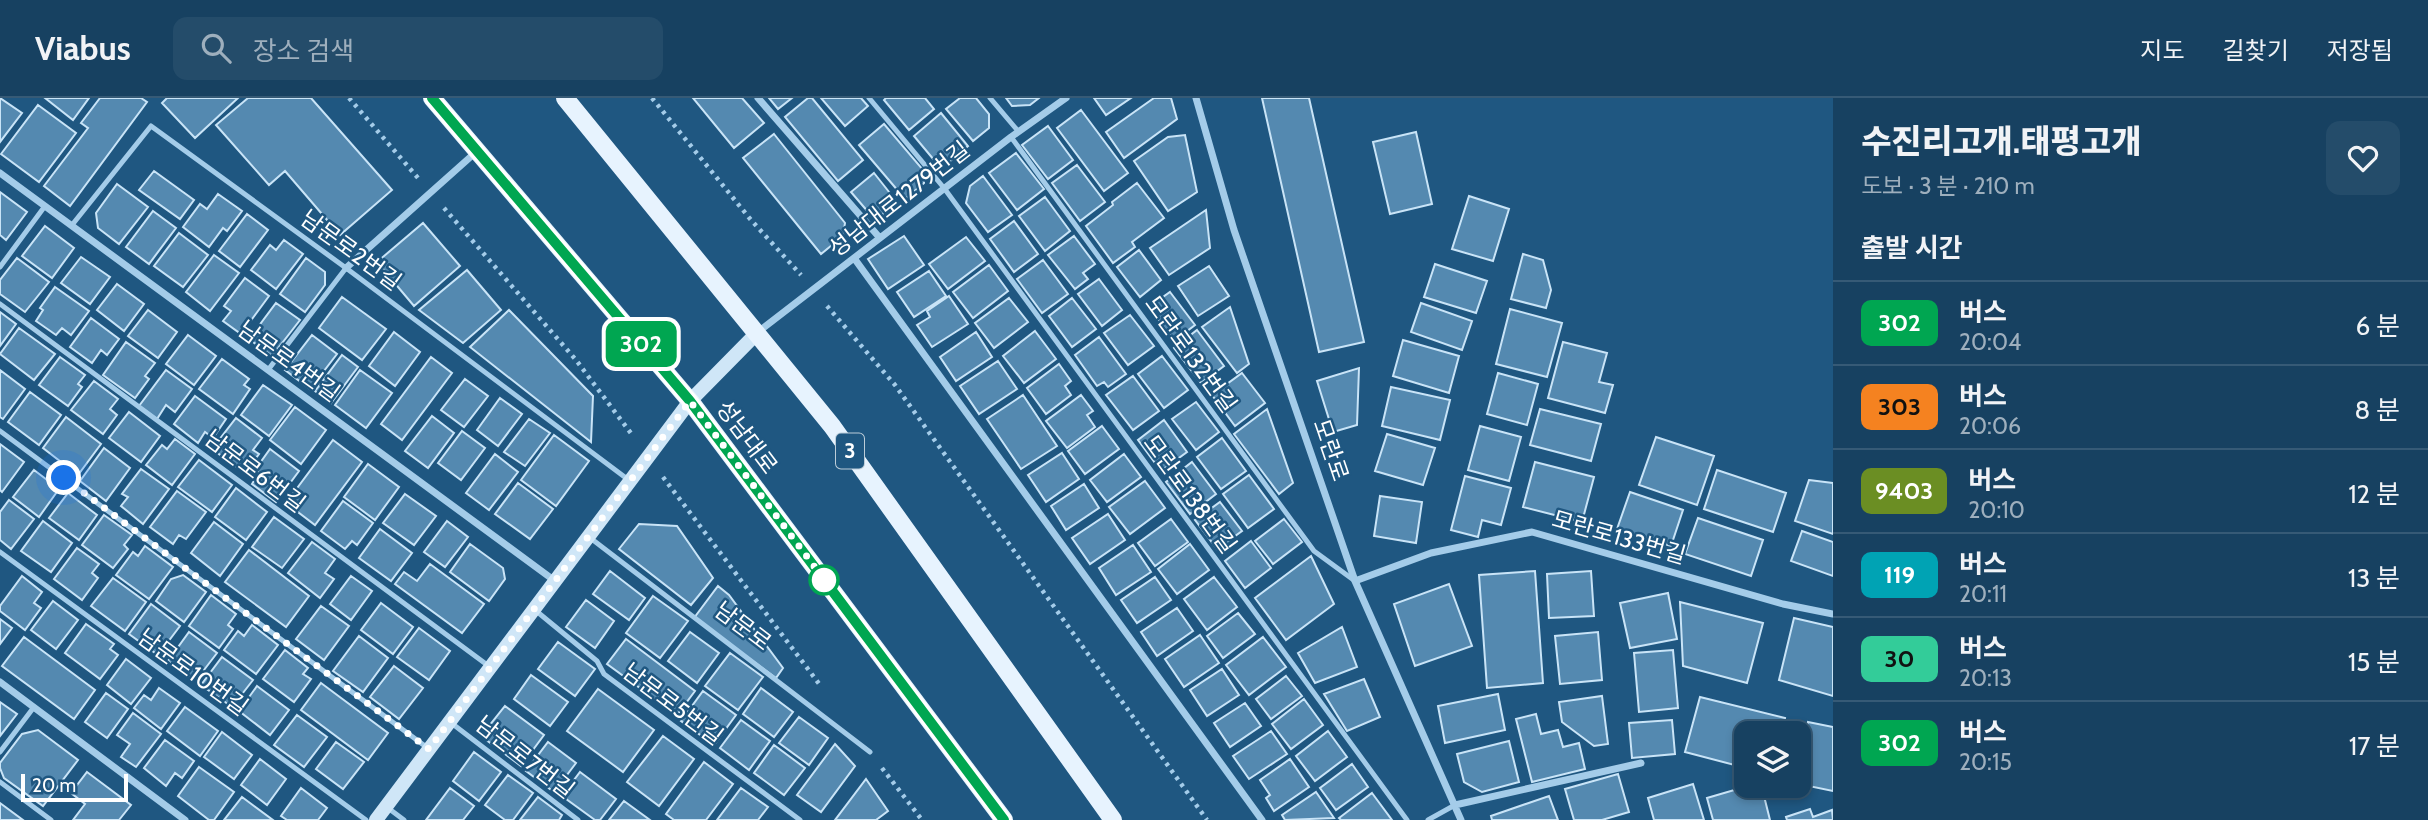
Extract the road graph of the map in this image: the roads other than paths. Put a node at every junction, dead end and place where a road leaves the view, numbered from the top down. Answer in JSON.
{"nodes":[{"id":1,"x":432,"y":98,"type":"edge"},
{"id":2,"x":565,"y":98,"type":"edge"},
{"id":3,"x":758,"y":98,"type":"edge"},
{"id":4,"x":869,"y":98,"type":"edge"},
{"id":5,"x":990,"y":98,"type":"edge"},
{"id":6,"x":1066,"y":98,"type":"edge"},
{"id":7,"x":1196,"y":98,"type":"edge"},
{"id":8,"x":1018,"y":131,"type":"junction"},
{"id":9,"x":1011,"y":137,"type":"junction"},
{"id":10,"x":477,"y":151,"type":"junction"},
{"id":11,"x":0,"y":173,"type":"edge"},
{"id":12,"x":944,"y":188,"type":"junction"},
{"id":13,"x":46,"y":205,"type":"junction"},
{"id":14,"x":72,"y":225,"type":"junction"},
{"id":15,"x":879,"y":237,"type":"junction"},
{"id":16,"x":853,"y":258,"type":"junction"},
{"id":17,"x":0,"y":267,"type":"edge"},
{"id":18,"x":346,"y":268,"type":"junction"},
{"id":19,"x":0,"y":304,"type":"edge"},
{"id":20,"x":757,"y":333,"type":"junction"},
{"id":21,"x":268,"y":370,"type":"junction"},
{"id":22,"x":690,"y":401,"type":"junction"},
{"id":23,"x":0,"y":431,"type":"edge"},
{"id":24,"x":630,"y":481,"type":"junction"},
{"id":25,"x":588,"y":537,"type":"junction"},
{"id":26,"x":0,"y":552,"type":"edge"},
{"id":27,"x":555,"y":581,"type":"junction"},
{"id":28,"x":1355,"y":581,"type":"junction"},
{"id":29,"x":534,"y":609,"type":"junction"},
{"id":30,"x":1833,"y":614,"type":"edge"},
{"id":31,"x":490,"y":667,"type":"junction"},
{"id":32,"x":0,"y":682,"type":"edge"},
{"id":33,"x":34,"y":707,"type":"junction"},
{"id":34,"x":450,"y":721,"type":"junction"},
{"id":35,"x":429,"y":749,"type":"junction"},
{"id":36,"x":0,"y":752,"type":"edge"},
{"id":37,"x":870,"y":752,"type":"dead end"},
{"id":38,"x":1642,"y":763,"type":"dead end"},
{"id":39,"x":0,"y":782,"type":"edge"},
{"id":40,"x":1455,"y":805,"type":"junction"},
{"id":41,"x":386,"y":806,"type":"junction"},
{"id":42,"x":51,"y":820,"type":"edge"},
{"id":43,"x":185,"y":820,"type":"edge"},
{"id":44,"x":366,"y":820,"type":"edge"},
{"id":45,"x":376,"y":820,"type":"edge"},
{"id":46,"x":404,"y":820,"type":"edge"},
{"id":47,"x":578,"y":820,"type":"edge"},
{"id":48,"x":800,"y":820,"type":"edge"},
{"id":49,"x":1004,"y":820,"type":"edge"},
{"id":50,"x":1114,"y":820,"type":"edge"},
{"id":51,"x":1262,"y":820,"type":"edge"},
{"id":52,"x":1407,"y":820,"type":"edge"},
{"id":53,"x":1428,"y":820,"type":"edge"},
{"id":54,"x":1461,"y":820,"type":"edge"}],
"edges":[{"from":1,"to":10,"type":"main road","name":"성남대로"},
{"from":2,"to":20,"type":"main road","number":"3"},
{"from":3,"to":15,"type":"street"},
{"from":4,"to":12,"type":"lane","name":"모란로138번길"},
{"from":5,"to":8,"type":"lane"},
{"from":6,"to":8,"type":"street","name":"성남대로1279번길"},
{"from":7,"to":28,"type":"street","name":"모란로"},
{"from":8,"to":9,"type":"street","name":"성남대로1279번길"},
{"from":9,"to":12,"type":"street","name":"성남대로1279번길"},
{"from":9,"to":28,"type":"lane","name":"모란로132번길"},
{"from":10,"to":18,"type":"street"},
{"from":10,"to":22,"type":"main road","name":"성남대로"},
{"from":11,"to":13,"type":"street","name":"남문로4번길"},
{"from":12,"to":15,"type":"street","name":"성남대로1279번길"},
{"from":12,"to":52,"type":"lane","name":"모란로138번길"},
{"from":13,"to":14,"type":"street","name":"남문로4번길"},
{"from":13,"to":17,"type":"lane"},
{"from":14,"to":18,"type":"lane","name":"남문로2번길"},
{"from":14,"to":21,"type":"street","name":"남문로4번길"},
{"from":15,"to":16,"type":"street","name":"성남대로1279번길"},
{"from":16,"to":20,"type":"street","name":"성남대로1279번길"},
{"from":16,"to":51,"type":"street"},
{"from":18,"to":21,"type":"lane"},
{"from":18,"to":24,"type":"lane","name":"남문로2번길"},
{"from":19,"to":31,"type":"lane","name":"남문로6번길"},
{"from":20,"to":22,"type":"main road"},
{"from":20,"to":50,"type":"main road","number":"3"},
{"from":21,"to":27,"type":"street","name":"남문로4번길"},
{"from":22,"to":24,"type":"main road"},
{"from":22,"to":49,"type":"main road","name":"성남대로"},
{"from":23,"to":35,"type":"lane"},
{"from":24,"to":25,"type":"main road"},
{"from":25,"to":27,"type":"main road"},
{"from":25,"to":37,"type":"lane","name":"남문로"},
{"from":26,"to":44,"type":"lane","name":"남문로10번길"},
{"from":27,"to":29,"type":"main road"},
{"from":28,"to":30,"type":"street","name":"모란로133번길"},
{"from":28,"to":40,"type":"street","name":"모란로"},
{"from":29,"to":31,"type":"main road"},
{"from":29,"to":48,"type":"lane","name":"남문로5번길"},
{"from":31,"to":34,"type":"main road"},
{"from":32,"to":33,"type":"street"},
{"from":33,"to":36,"type":"lane"},
{"from":33,"to":43,"type":"street"},
{"from":34,"to":35,"type":"main road"},
{"from":34,"to":47,"type":"lane","name":"남문로7번길"},
{"from":35,"to":41,"type":"main road"},
{"from":38,"to":40,"type":"street"},
{"from":39,"to":42,"type":"lane"},
{"from":40,"to":53,"type":"lane"},
{"from":40,"to":54,"type":"street","name":"모란로"},
{"from":41,"to":45,"type":"main road"},
{"from":41,"to":46,"type":"lane"}]}
